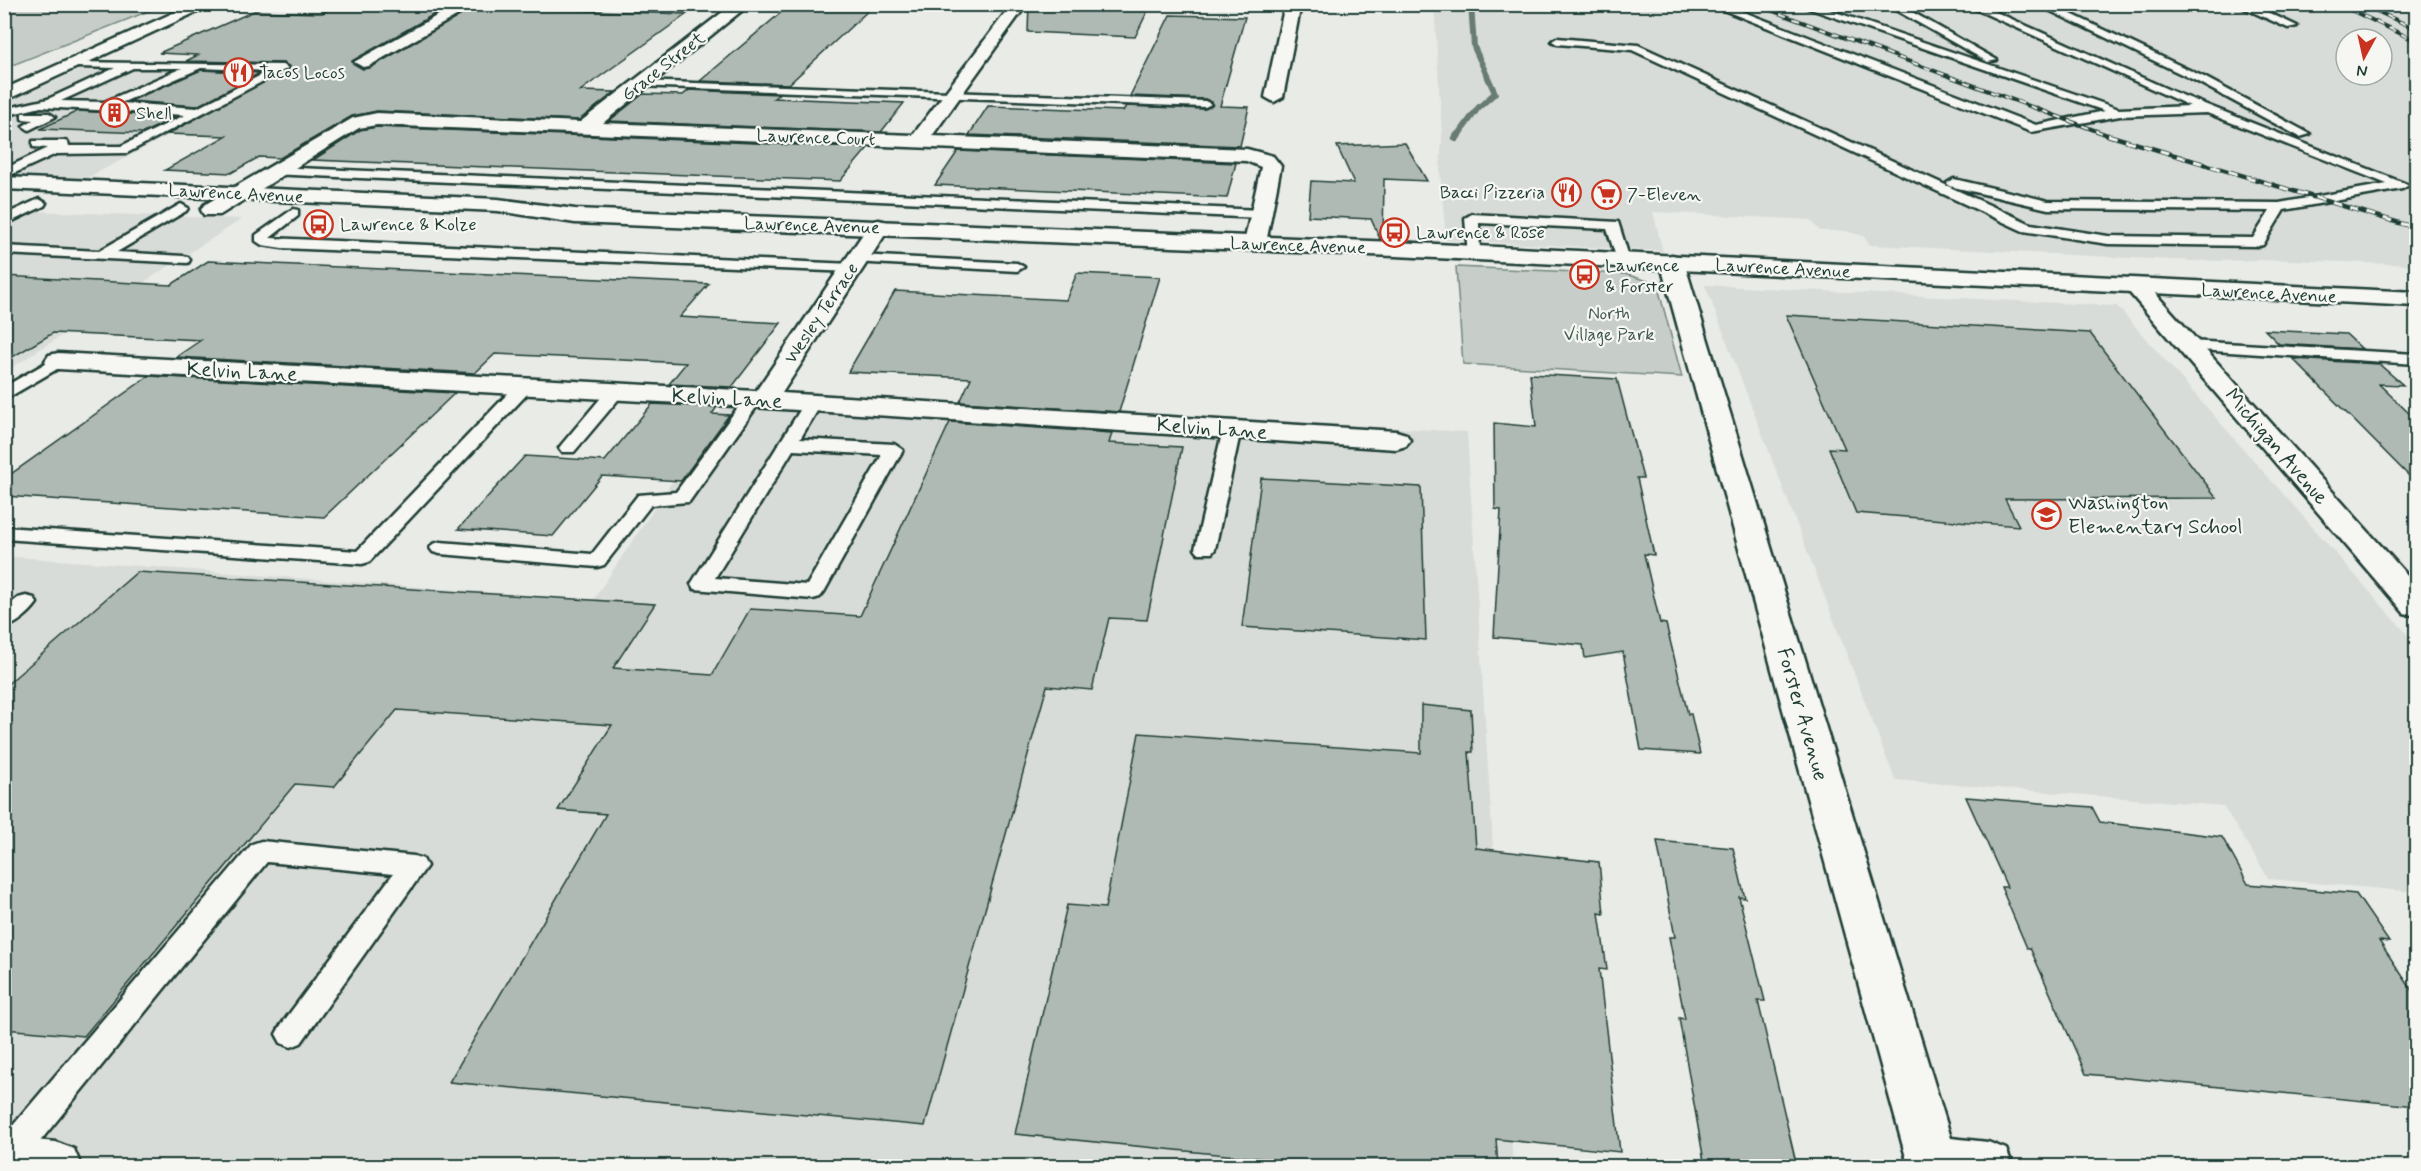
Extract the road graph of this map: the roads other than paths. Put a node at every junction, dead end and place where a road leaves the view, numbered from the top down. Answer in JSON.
{"nodes":[{"id":1,"x":178,"y":4,"type":"edge"},
{"id":2,"x":207,"y":4,"type":"edge"},
{"id":3,"x":470,"y":4,"type":"edge"},
{"id":4,"x":743,"y":4,"type":"edge"},
{"id":5,"x":1020,"y":4,"type":"edge"},
{"id":6,"x":1293,"y":4,"type":"edge"},
{"id":7,"x":1713,"y":4,"type":"edge"},
{"id":8,"x":1801,"y":4,"type":"edge"},
{"id":9,"x":1884,"y":4,"type":"edge"},
{"id":10,"x":1890,"y":4,"type":"edge"},
{"id":11,"x":1969,"y":4,"type":"edge"},
{"id":12,"x":2041,"y":4,"type":"edge"},
{"id":13,"x":2240,"y":4,"type":"edge"},
{"id":14,"x":2252,"y":4,"type":"edge"},
{"id":15,"x":1901,"y":10,"type":"junction"},
{"id":16,"x":1557,"y":41,"type":"dead end"},
{"id":17,"x":363,"y":62,"type":"dead end"},
{"id":18,"x":77,"y":64,"type":"junction"},
{"id":19,"x":131,"y":65,"type":"junction"},
{"id":20,"x":198,"y":65,"type":"junction"},
{"id":21,"x":25,"y":67,"type":"dead end"},
{"id":22,"x":640,"y":84,"type":"junction"},
{"id":23,"x":2039,"y":86,"type":"junction"},
{"id":24,"x":954,"y":94,"type":"junction"},
{"id":25,"x":4,"y":96,"type":"edge"},
{"id":26,"x":1274,"y":97,"type":"dead end"},
{"id":27,"x":41,"y":104,"type":"junction"},
{"id":28,"x":1204,"y":104,"type":"dead end"},
{"id":29,"x":106,"y":106,"type":"junction"},
{"id":30,"x":2209,"y":109,"type":"junction"},
{"id":31,"x":199,"y":112,"type":"junction"},
{"id":32,"x":2120,"y":112,"type":"junction"},
{"id":33,"x":6,"y":117,"type":"edge"},
{"id":34,"x":28,"y":121,"type":"dead end"},
{"id":35,"x":584,"y":128,"type":"junction"},
{"id":36,"x":919,"y":141,"type":"junction"},
{"id":37,"x":23,"y":158,"type":"junction"},
{"id":38,"x":4,"y":163,"type":"edge"},
{"id":39,"x":1900,"y":170,"type":"junction"},
{"id":40,"x":275,"y":171,"type":"junction"},
{"id":41,"x":4,"y":174,"type":"edge"},
{"id":42,"x":4,"y":183,"type":"edge"},
{"id":43,"x":2402,"y":186,"type":"junction"},
{"id":44,"x":240,"y":193,"type":"junction"},
{"id":45,"x":2416,"y":193,"type":"edge"},
{"id":46,"x":4,"y":201,"type":"edge"},
{"id":47,"x":39,"y":202,"type":"junction"},
{"id":48,"x":2279,"y":207,"type":"junction"},
{"id":49,"x":181,"y":208,"type":"junction"},
{"id":50,"x":212,"y":210,"type":"junction"},
{"id":51,"x":293,"y":213,"type":"junction"},
{"id":52,"x":1261,"y":214,"type":"junction"},
{"id":53,"x":575,"y":216,"type":"junction"},
{"id":54,"x":4,"y":221,"type":"edge"},
{"id":55,"x":879,"y":227,"type":"junction"},
{"id":56,"x":1255,"y":243,"type":"junction"},
{"id":57,"x":4,"y":250,"type":"edge"},
{"id":58,"x":1473,"y":253,"type":"junction"},
{"id":59,"x":102,"y":255,"type":"junction"},
{"id":60,"x":183,"y":260,"type":"dead end"},
{"id":61,"x":1623,"y":260,"type":"junction"},
{"id":62,"x":1672,"y":262,"type":"junction"},
{"id":63,"x":855,"y":263,"type":"junction"},
{"id":64,"x":1017,"y":267,"type":"dead end"},
{"id":65,"x":2137,"y":286,"type":"junction"},
{"id":66,"x":2416,"y":299,"type":"edge"},
{"id":67,"x":2189,"y":346,"type":"junction"},
{"id":68,"x":2416,"y":359,"type":"edge"},
{"id":69,"x":58,"y":362,"type":"joint"},
{"id":70,"x":524,"y":387,"type":"junction"},
{"id":71,"x":616,"y":392,"type":"junction"},
{"id":72,"x":4,"y":395,"type":"edge"},
{"id":73,"x":758,"y":399,"type":"junction"},
{"id":74,"x":813,"y":403,"type":"junction"},
{"id":75,"x":1232,"y":429,"type":"junction"},
{"id":76,"x":1396,"y":440,"type":"dead end"},
{"id":77,"x":787,"y":444,"type":"junction"},
{"id":78,"x":568,"y":448,"type":"dead end"},
{"id":79,"x":4,"y":533,"type":"edge"},
{"id":80,"x":440,"y":548,"type":"dead end"},
{"id":81,"x":1205,"y":549,"type":"dead end"},
{"id":82,"x":26,"y":603,"type":"dead end"},
{"id":83,"x":2416,"y":605,"type":"edge"},
{"id":84,"x":4,"y":621,"type":"edge"},
{"id":85,"x":291,"y":1034,"type":"dead end"},
{"id":86,"x":4,"y":1161,"type":"edge"},
{"id":87,"x":1933,"y":1164,"type":"edge"},
{"id":88,"x":56,"y":1167,"type":"edge"},
{"id":89,"x":1988,"y":1167,"type":"edge"}],
"edges":[{"from":1,"to":21,"type":"street"},
{"from":2,"to":18,"type":"street"},
{"from":3,"to":17,"type":"street"},
{"from":4,"to":22,"type":"street","name":"Grace Street"},
{"from":5,"to":24,"type":"street"},
{"from":6,"to":26,"type":"street"},
{"from":7,"to":32,"type":"lane"},
{"from":8,"to":23,"type":"lane"},
{"from":9,"to":15,"type":"lane"},
{"from":10,"to":15,"type":"lane"},
{"from":11,"to":30,"type":"lane"},
{"from":12,"to":43,"type":"lane"},
{"from":13,"to":14,"type":"lane"},
{"from":15,"to":23,"type":"lane"},
{"from":16,"to":39,"type":"lane"},
{"from":18,"to":19,"type":"lane"},
{"from":18,"to":25,"type":"street"},
{"from":19,"to":20,"type":"lane"},
{"from":19,"to":27,"type":"lane"},
{"from":20,"to":29,"type":"lane"},
{"from":20,"to":31,"type":"lane"},
{"from":22,"to":24,"type":"lane"},
{"from":22,"to":35,"type":"street","name":"Grace Street"},
{"from":23,"to":32,"type":"lane"},
{"from":24,"to":28,"type":"lane"},
{"from":24,"to":36,"type":"street"},
{"from":27,"to":29,"type":"lane"},
{"from":27,"to":33,"type":"lane"},
{"from":29,"to":31,"type":"lane"},
{"from":30,"to":32,"type":"lane"},
{"from":30,"to":43,"type":"lane"},
{"from":31,"to":37,"type":"lane"},
{"from":33,"to":34,"type":"lane"},
{"from":35,"to":36,"type":"street","name":"Lawrence Court"},
{"from":35,"to":40,"type":"street","name":"Lawrence Court"},
{"from":36,"to":52,"type":"street","name":"Lawrence Court"},
{"from":37,"to":38,"type":"lane"},
{"from":37,"to":41,"type":"lane"},
{"from":39,"to":48,"type":"lane"},
{"from":39,"to":48,"type":"lane"},
{"from":40,"to":44,"type":"street","name":"Lawrence Court"},
{"from":40,"to":52,"type":"lane"},
{"from":42,"to":44,"type":"street","name":"Lawrence Avenue"},
{"from":43,"to":45,"type":"lane"},
{"from":43,"to":48,"type":"lane"},
{"from":44,"to":50,"type":"street","name":"Lawrence Court"},
{"from":44,"to":53,"type":"street","name":"Lawrence Avenue"},
{"from":46,"to":47,"type":"street","name":"Lawrence Avenue"},
{"from":47,"to":49,"type":"street","name":"Lawrence Avenue"},
{"from":47,"to":54,"type":"lane"},
{"from":49,"to":50,"type":"street","name":"Lawrence Avenue"},
{"from":49,"to":59,"type":"lane"},
{"from":50,"to":51,"type":"street","name":"Lawrence Avenue"},
{"from":51,"to":53,"type":"street","name":"Lawrence Avenue"},
{"from":51,"to":63,"type":"lane"},
{"from":52,"to":56,"type":"street"},
{"from":53,"to":55,"type":"street","name":"Lawrence Avenue"},
{"from":55,"to":56,"type":"street","name":"Lawrence Avenue"},
{"from":55,"to":63,"type":"street","name":"Wesley Terrace"},
{"from":56,"to":58,"type":"street","name":"Lawrence Avenue"},
{"from":57,"to":59,"type":"lane"},
{"from":58,"to":61,"type":"street","name":"Lawrence Avenue"},
{"from":58,"to":61,"type":"lane"},
{"from":59,"to":60,"type":"lane"},
{"from":61,"to":62,"type":"street","name":"Lawrence Avenue"},
{"from":62,"to":65,"type":"street","name":"Lawrence Avenue"},
{"from":62,"to":87,"type":"street","name":"Forster Avenue"},
{"from":63,"to":64,"type":"lane"},
{"from":63,"to":73,"type":"street","name":"Wesley Terrace"},
{"from":65,"to":66,"type":"street","name":"Lawrence Avenue"},
{"from":65,"to":67,"type":"street","name":"Michigan Avenue"},
{"from":67,"to":68,"type":"lane"},
{"from":67,"to":83,"type":"street","name":"Michigan Avenue"},
{"from":69,"to":70,"type":"street","name":"Kelvin Lane"},
{"from":69,"to":72,"type":"lane"},
{"from":70,"to":71,"type":"street","name":"Kelvin Lane"},
{"from":70,"to":79,"type":"lane"},
{"from":71,"to":73,"type":"street","name":"Kelvin Lane"},
{"from":71,"to":78,"type":"lane"},
{"from":73,"to":74,"type":"street","name":"Kelvin Lane"},
{"from":73,"to":80,"type":"lane"},
{"from":74,"to":75,"type":"street","name":"Kelvin Lane"},
{"from":74,"to":77,"type":"lane"},
{"from":75,"to":76,"type":"street","name":"Kelvin Lane"},
{"from":75,"to":81,"type":"lane"},
{"from":77,"to":77,"type":"lane"},
{"from":82,"to":84,"type":"lane"},
{"from":85,"to":86,"type":"lane"},
{"from":86,"to":88,"type":"street"},
{"from":87,"to":89,"type":"street"}]}
